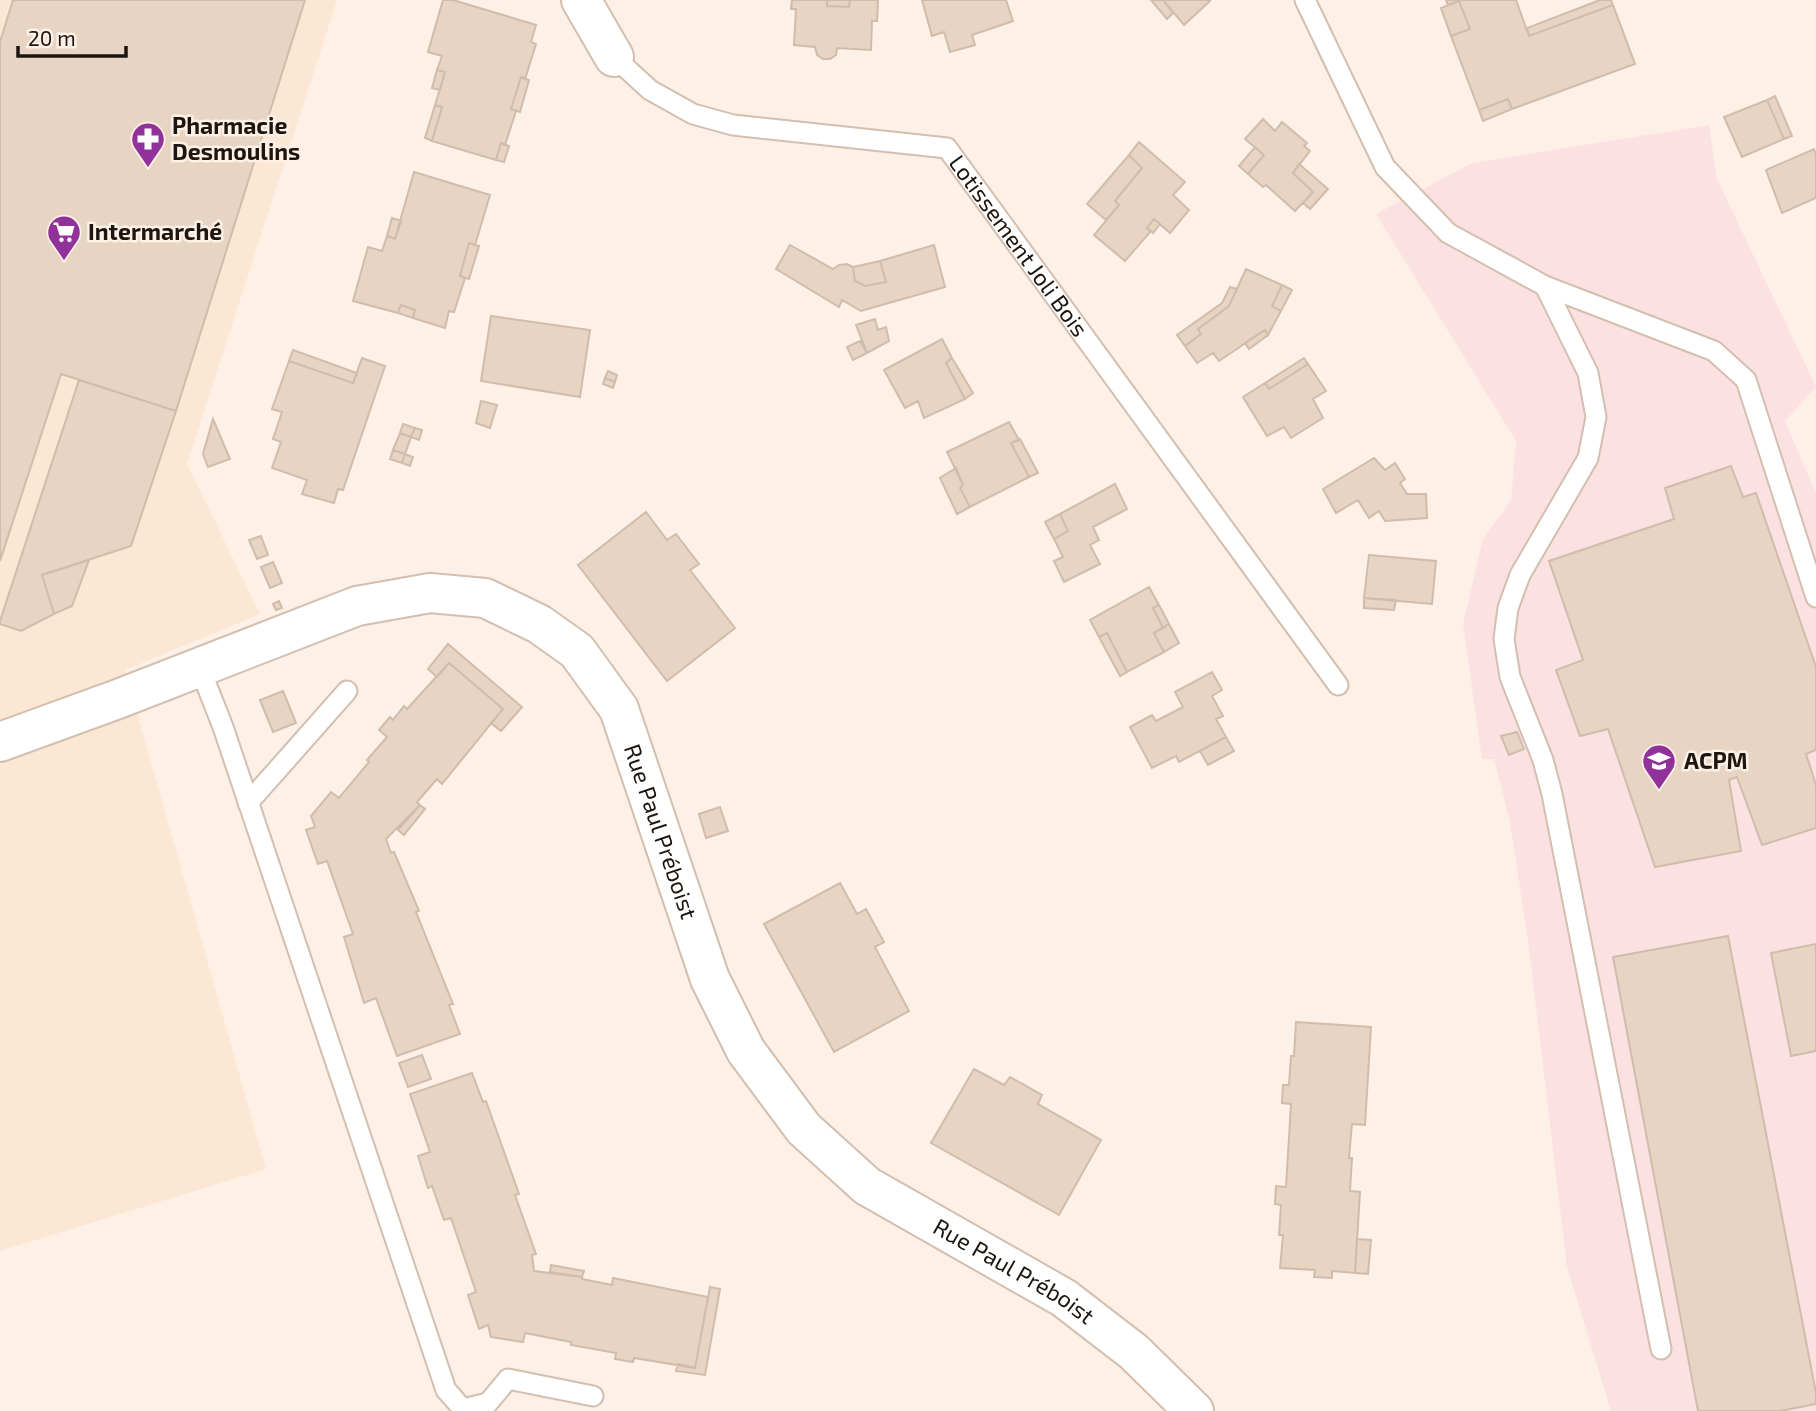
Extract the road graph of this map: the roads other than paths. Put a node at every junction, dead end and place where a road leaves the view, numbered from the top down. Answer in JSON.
{"nodes":[{"id":1,"x":581,"y":0,"type":"edge"},
{"id":2,"x":1305,"y":0,"type":"edge"},
{"id":3,"x":614,"y":57,"type":"joint"},
{"id":4,"x":1545,"y":286,"type":"junction"},
{"id":5,"x":1816,"y":597,"type":"edge"},
{"id":6,"x":199,"y":666,"type":"junction"},
{"id":7,"x":1338,"y":685,"type":"dead end"},
{"id":8,"x":347,"y":691,"type":"dead end"},
{"id":9,"x":0,"y":742,"type":"edge"},
{"id":10,"x":248,"y":803,"type":"junction"},
{"id":11,"x":1661,"y":1349,"type":"dead end"},
{"id":12,"x":593,"y":1396,"type":"dead end"},
{"id":13,"x":1194,"y":1411,"type":"edge"}],
"edges":[{"from":1,"to":3,"type":"street","name":"Lotissement Joli Bois"},
{"from":2,"to":4,"type":"lane"},
{"from":3,"to":7,"type":"lane","name":"Lotissement Joli Bois"},
{"from":4,"to":5,"type":"lane"},
{"from":4,"to":11,"type":"lane"},
{"from":6,"to":9,"type":"street","name":"Rue Paul Préboist"},
{"from":6,"to":10,"type":"lane"},
{"from":6,"to":13,"type":"street","name":"Rue Paul Préboist"},
{"from":8,"to":10,"type":"lane"},
{"from":10,"to":12,"type":"lane"}]}
